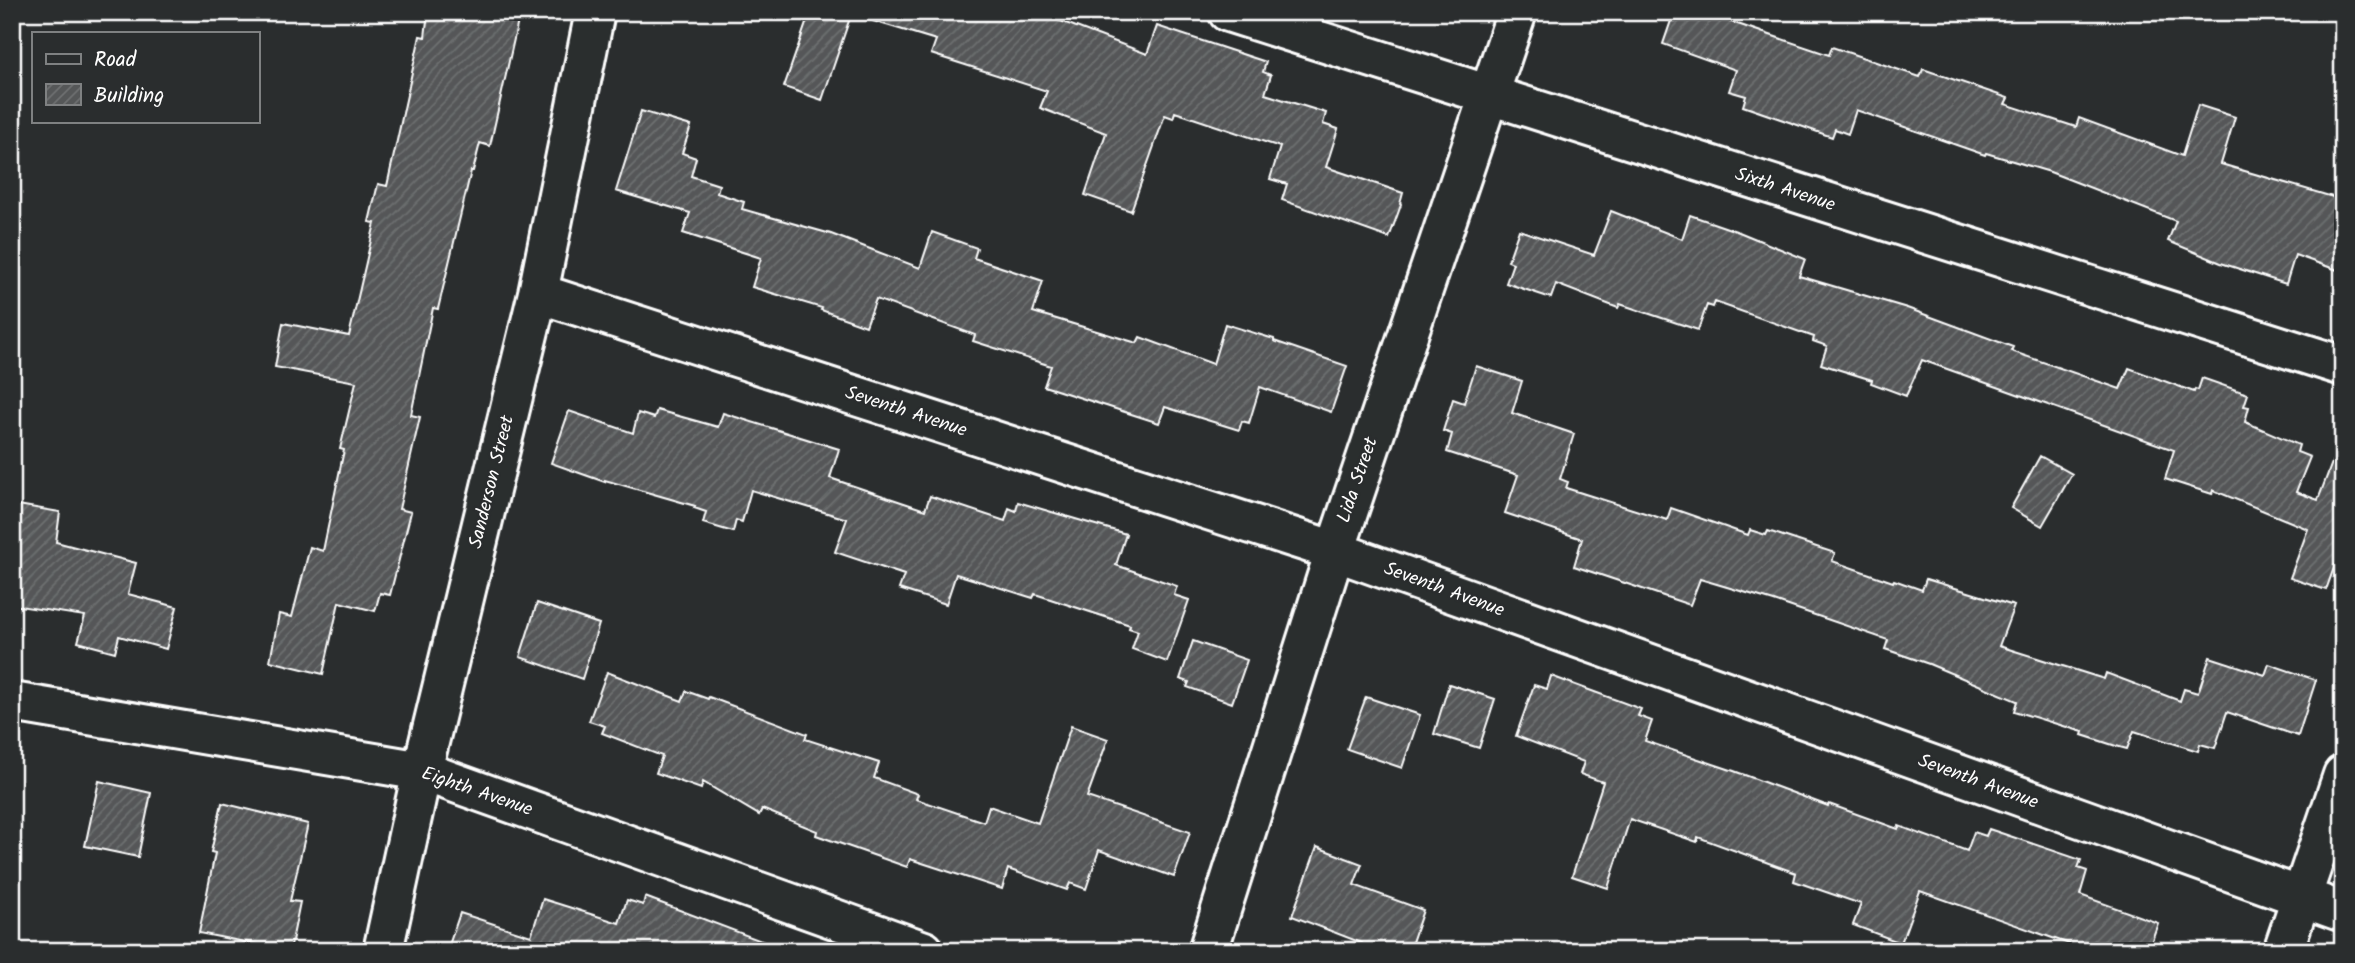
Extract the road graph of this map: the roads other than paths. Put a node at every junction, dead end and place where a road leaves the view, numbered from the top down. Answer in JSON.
{"nodes":[{"id":1,"x":595,"y":12,"type":"edge"},
{"id":2,"x":1228,"y":12,"type":"edge"},
{"id":3,"x":1517,"y":12,"type":"edge"},
{"id":4,"x":1487,"y":96,"type":"junction"},
{"id":5,"x":538,"y":293,"type":"junction"},
{"id":6,"x":2343,"y":366,"type":"edge"},
{"id":7,"x":1335,"y":551,"type":"junction"},
{"id":8,"x":12,"y":702,"type":"edge"},
{"id":9,"x":422,"y":771,"type":"junction"},
{"id":10,"x":2343,"y":775,"type":"edge"},
{"id":11,"x":2301,"y":897,"type":"junction"},
{"id":12,"x":2343,"y":912,"type":"edge"},
{"id":13,"x":383,"y":951,"type":"edge"},
{"id":14,"x":924,"y":951,"type":"edge"},
{"id":15,"x":1208,"y":951,"type":"edge"},
{"id":16,"x":2283,"y":951,"type":"edge"}],
"edges":[{"from":1,"to":5,"type":"street","name":"Sanderson Street"},
{"from":2,"to":4,"type":"street","name":"Sixth Avenue"},
{"from":3,"to":4,"type":"street","name":"Lida Street"},
{"from":4,"to":6,"type":"street","name":"Sixth Avenue"},
{"from":4,"to":7,"type":"street","name":"Lida Street"},
{"from":5,"to":7,"type":"street","name":"Seventh Avenue"},
{"from":5,"to":9,"type":"street","name":"Sanderson Street"},
{"from":7,"to":11,"type":"street","name":"Seventh Avenue"},
{"from":7,"to":15,"type":"street","name":"Lida Street"},
{"from":8,"to":9,"type":"street","name":"Eighth Avenue"},
{"from":9,"to":13,"type":"street","name":"Sanderson Street"},
{"from":9,"to":14,"type":"street","name":"Eighth Avenue"},
{"from":10,"to":11,"type":"street"},
{"from":11,"to":12,"type":"street","name":"Seventh Avenue"},
{"from":11,"to":16,"type":"street"}]}
